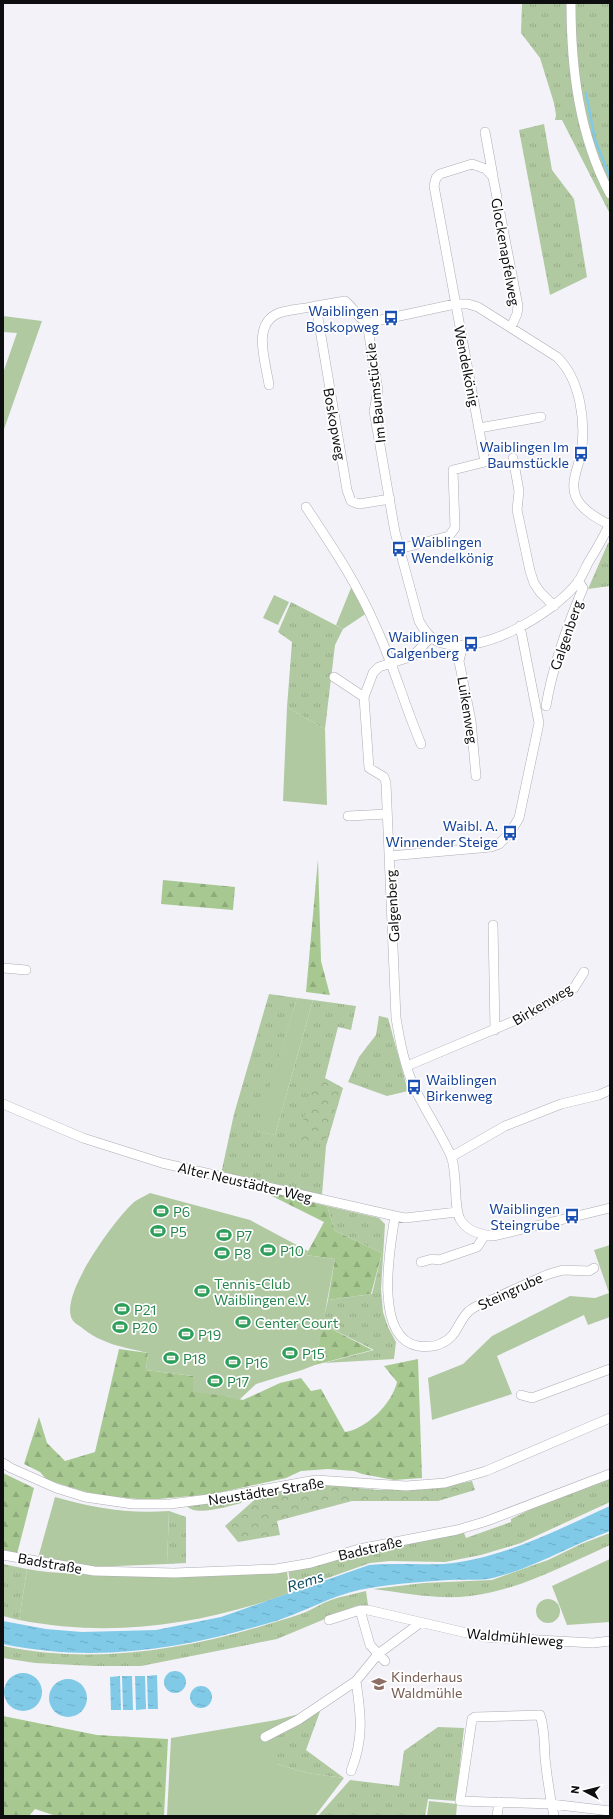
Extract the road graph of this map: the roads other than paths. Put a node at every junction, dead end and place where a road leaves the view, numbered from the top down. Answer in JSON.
{"nodes":[{"id":1,"x":571,"y":3,"type":"edge"},
{"id":2,"x":485,"y":132,"type":"dead end"},
{"id":3,"x":493,"y":177,"type":"junction"},
{"id":4,"x":610,"y":194,"type":"edge"},
{"id":5,"x":455,"y":304,"type":"junction"},
{"id":6,"x":316,"y":306,"type":"junction"},
{"id":7,"x":367,"y":323,"type":"junction"},
{"id":8,"x":511,"y":327,"type":"junction"},
{"id":9,"x":269,"y":385,"type":"dead end"},
{"id":10,"x":541,"y":417,"type":"dead end"},
{"id":11,"x":479,"y":428,"type":"junction"},
{"id":12,"x":513,"y":458,"type":"dead end"},
{"id":13,"x":390,"y":499,"type":"junction"},
{"id":14,"x":306,"y":507,"type":"dead end"},
{"id":15,"x":610,"y":524,"type":"edge"},
{"id":16,"x":399,"y":549,"type":"junction"},
{"id":17,"x":578,"y":581,"type":"junction"},
{"id":18,"x":554,"y":606,"type":"junction"},
{"id":19,"x":520,"y":626,"type":"junction"},
{"id":20,"x":431,"y":637,"type":"junction"},
{"id":21,"x":463,"y":645,"type":"junction"},
{"id":22,"x":392,"y":662,"type":"junction"},
{"id":23,"x":334,"y":677,"type":"dead end"},
{"id":24,"x":549,"y":690,"type":"junction"},
{"id":25,"x":533,"y":696,"type":"junction"},
{"id":26,"x":364,"y":697,"type":"junction"},
{"id":27,"x":546,"y":706,"type":"dead end"},
{"id":28,"x":421,"y":744,"type":"dead end"},
{"id":29,"x":476,"y":776,"type":"dead end"},
{"id":30,"x":387,"y":814,"type":"junction"},
{"id":31,"x":348,"y":816,"type":"dead end"},
{"id":32,"x":389,"y":856,"type":"junction"},
{"id":33,"x":493,"y":925,"type":"dead end"},
{"id":34,"x":3,"y":968,"type":"edge"},
{"id":35,"x":26,"y":970,"type":"dead end"},
{"id":36,"x":584,"y":972,"type":"dead end"},
{"id":37,"x":495,"y":1030,"type":"junction"},
{"id":38,"x":407,"y":1066,"type":"junction"},
{"id":39,"x":610,"y":1090,"type":"edge"},
{"id":40,"x":3,"y":1104,"type":"edge"},
{"id":41,"x":451,"y":1157,"type":"junction"},
{"id":42,"x":610,"y":1208,"type":"edge"},
{"id":43,"x":457,"y":1212,"type":"junction"},
{"id":44,"x":395,"y":1216,"type":"junction"},
{"id":45,"x":486,"y":1235,"type":"junction"},
{"id":46,"x":421,"y":1262,"type":"dead end"},
{"id":47,"x":594,"y":1268,"type":"dead end"},
{"id":48,"x":610,"y":1369,"type":"edge"},
{"id":49,"x":521,"y":1395,"type":"dead end"},
{"id":50,"x":610,"y":1418,"type":"edge"},
{"id":51,"x":7,"y":1465,"type":"edge"},
{"id":52,"x":610,"y":1474,"type":"edge"},
{"id":53,"x":3,"y":1555,"type":"edge"},
{"id":54,"x":360,"y":1610,"type":"junction"},
{"id":55,"x":329,"y":1620,"type":"dead end"},
{"id":56,"x":420,"y":1623,"type":"junction"},
{"id":57,"x":610,"y":1641,"type":"edge"},
{"id":58,"x":378,"y":1654,"type":"junction"},
{"id":59,"x":385,"y":1661,"type":"dead end"},
{"id":60,"x":356,"y":1681,"type":"junction"},
{"id":61,"x":266,"y":1737,"type":"dead end"},
{"id":62,"x":352,"y":1771,"type":"dead end"},
{"id":63,"x":499,"y":1802,"type":"junction"},
{"id":64,"x":551,"y":1804,"type":"junction"},
{"id":65,"x":610,"y":1811,"type":"edge"},
{"id":66,"x":497,"y":1816,"type":"edge"},
{"id":67,"x":554,"y":1816,"type":"edge"}],
"edges":[{"from":1,"to":4,"type":"street"},
{"from":2,"to":3,"type":"street","name":"Glockenapfelweg"},
{"from":3,"to":5,"type":"street"},
{"from":3,"to":8,"type":"street","name":"Glockenapfelweg"},
{"from":5,"to":7,"type":"street","name":"Im Baumstückle"},
{"from":5,"to":8,"type":"street","name":"Im Baumstückle"},
{"from":5,"to":11,"type":"street","name":"Wendelkönig"},
{"from":6,"to":7,"type":"street"},
{"from":6,"to":9,"type":"street"},
{"from":6,"to":13,"type":"street","name":"Boskopweg"},
{"from":7,"to":13,"type":"street","name":"Im Baumstückle"},
{"from":8,"to":15,"type":"street","name":"Im Baumstückle"},
{"from":10,"to":11,"type":"street"},
{"from":11,"to":16,"type":"street","name":"Wendelkönig"},
{"from":12,"to":18,"type":"street"},
{"from":13,"to":16,"type":"street","name":"Im Baumstückle"},
{"from":14,"to":22,"type":"street"},
{"from":15,"to":17,"type":"street"},
{"from":16,"to":20,"type":"street"},
{"from":17,"to":18,"type":"street"},
{"from":17,"to":24,"type":"street","name":"Galgenberg"},
{"from":18,"to":19,"type":"street"},
{"from":19,"to":21,"type":"street"},
{"from":19,"to":25,"type":"street","name":"Galgenberg"},
{"from":20,"to":21,"type":"street"},
{"from":20,"to":22,"type":"street"},
{"from":21,"to":29,"type":"street","name":"Luikenweg"},
{"from":22,"to":26,"type":"street"},
{"from":22,"to":28,"type":"street"},
{"from":23,"to":26,"type":"street"},
{"from":24,"to":25,"type":"street"},
{"from":24,"to":27,"type":"street","name":"Galgenberg"},
{"from":25,"to":32,"type":"street","name":"Galgenberg"},
{"from":26,"to":30,"type":"street"},
{"from":30,"to":31,"type":"street"},
{"from":30,"to":32,"type":"street"},
{"from":32,"to":38,"type":"street","name":"Galgenberg"},
{"from":33,"to":37,"type":"street","name":"Birkenweg"},
{"from":34,"to":35,"type":"street"},
{"from":36,"to":37,"type":"street","name":"Birkenweg"},
{"from":37,"to":38,"type":"street","name":"Birkenweg"},
{"from":38,"to":41,"type":"street","name":"Galgenberg"},
{"from":39,"to":41,"type":"street"},
{"from":40,"to":44,"type":"street","name":"Alter Neustädter Weg"},
{"from":41,"to":43,"type":"street","name":"Galgenberg"},
{"from":42,"to":45,"type":"street"},
{"from":43,"to":44,"type":"street","name":"Alter Neustädter Weg"},
{"from":43,"to":45,"type":"street"},
{"from":44,"to":47,"type":"street","name":"Steingrube"},
{"from":45,"to":46,"type":"street"},
{"from":48,"to":49,"type":"street"},
{"from":50,"to":51,"type":"street","name":"Neustädter Straße"},
{"from":52,"to":53,"type":"street","name":"Badstraße"},
{"from":54,"to":55,"type":"street","name":"Waldmühleweg"},
{"from":54,"to":56,"type":"street","name":"Waldmühleweg"},
{"from":54,"to":58,"type":"street"},
{"from":56,"to":57,"type":"street","name":"Waldmühleweg"},
{"from":56,"to":58,"type":"street"},
{"from":58,"to":59,"type":"street"},
{"from":58,"to":60,"type":"street"},
{"from":60,"to":61,"type":"street"},
{"from":60,"to":62,"type":"street"},
{"from":63,"to":64,"type":"street"},
{"from":63,"to":64,"type":"street"},
{"from":63,"to":66,"type":"street"},
{"from":64,"to":65,"type":"street"},
{"from":64,"to":67,"type":"street"}]}
